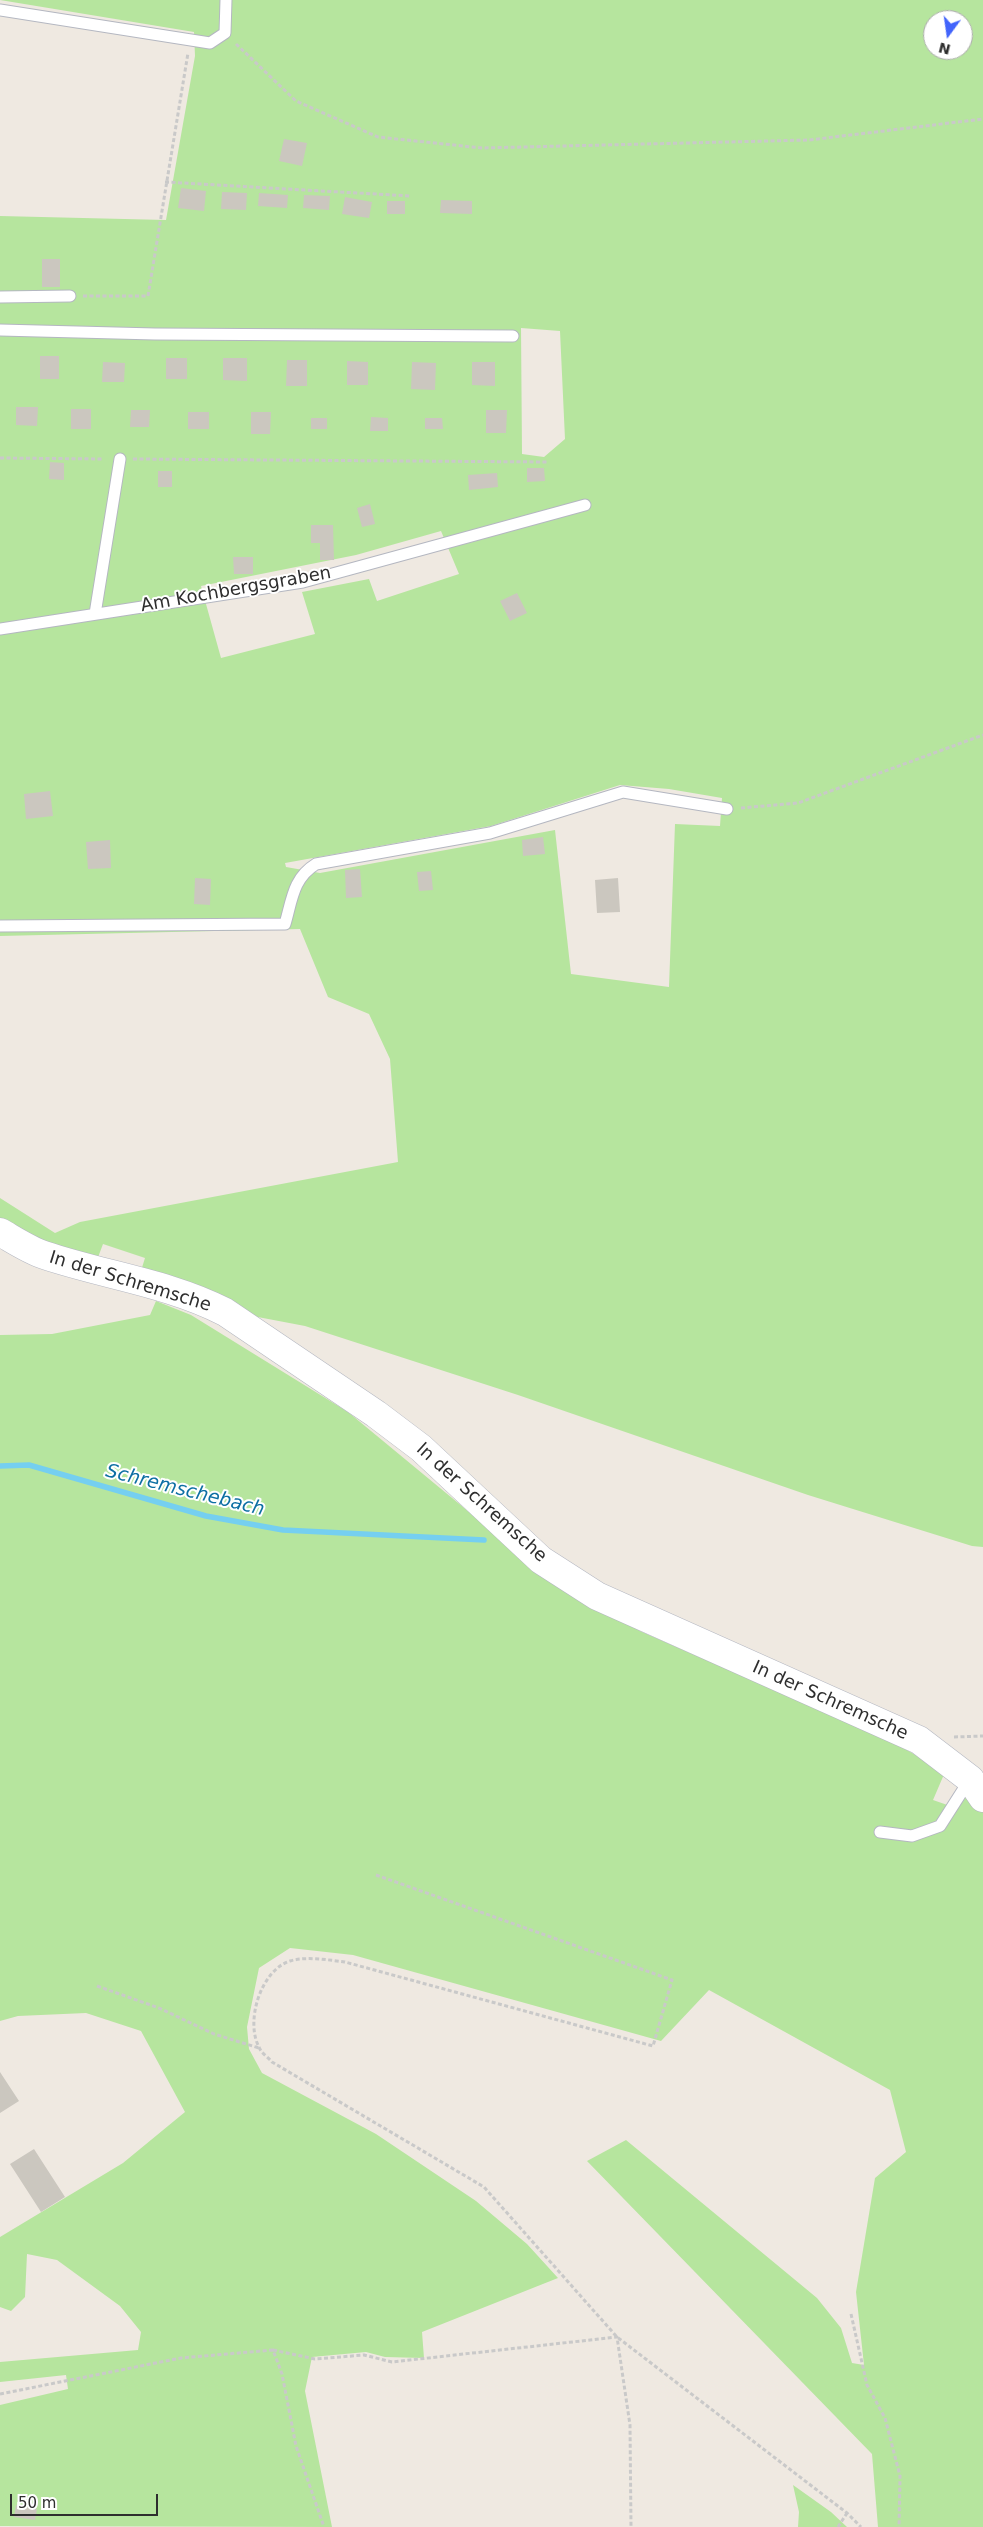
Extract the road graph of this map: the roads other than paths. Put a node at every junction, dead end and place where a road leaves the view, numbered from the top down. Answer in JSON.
{"nodes":[{"id":1,"x":226,"y":0,"type":"edge"},
{"id":2,"x":0,"y":10,"type":"edge"},
{"id":3,"x":70,"y":296,"type":"road end"},
{"id":4,"x":0,"y":297,"type":"edge"},
{"id":5,"x":0,"y":330,"type":"edge"},
{"id":6,"x":513,"y":336,"type":"dead end"},
{"id":7,"x":120,"y":459,"type":"road end"},
{"id":8,"x":585,"y":505,"type":"dead end"},
{"id":9,"x":95,"y":614,"type":"junction"},
{"id":10,"x":0,"y":629,"type":"edge"},
{"id":11,"x":728,"y":809,"type":"road end"},
{"id":12,"x":0,"y":926,"type":"edge"},
{"id":13,"x":0,"y":1232,"type":"edge"},
{"id":14,"x":976,"y":1789,"type":"edge"},
{"id":15,"x":880,"y":1832,"type":"dead end"}],
"edges":[{"from":1,"to":2,"type":"lane"},
{"from":3,"to":4,"type":"lane"},
{"from":5,"to":6,"type":"lane"},
{"from":7,"to":9,"type":"lane"},
{"from":8,"to":9,"type":"lane","name":"Am Kochbergsgraben"},
{"from":9,"to":10,"type":"lane","name":"Am Kochbergsgraben"},
{"from":11,"to":12,"type":"lane"},
{"from":13,"to":14,"type":"street","name":"In der Schremsche"},
{"from":14,"to":15,"type":"lane"}]}
